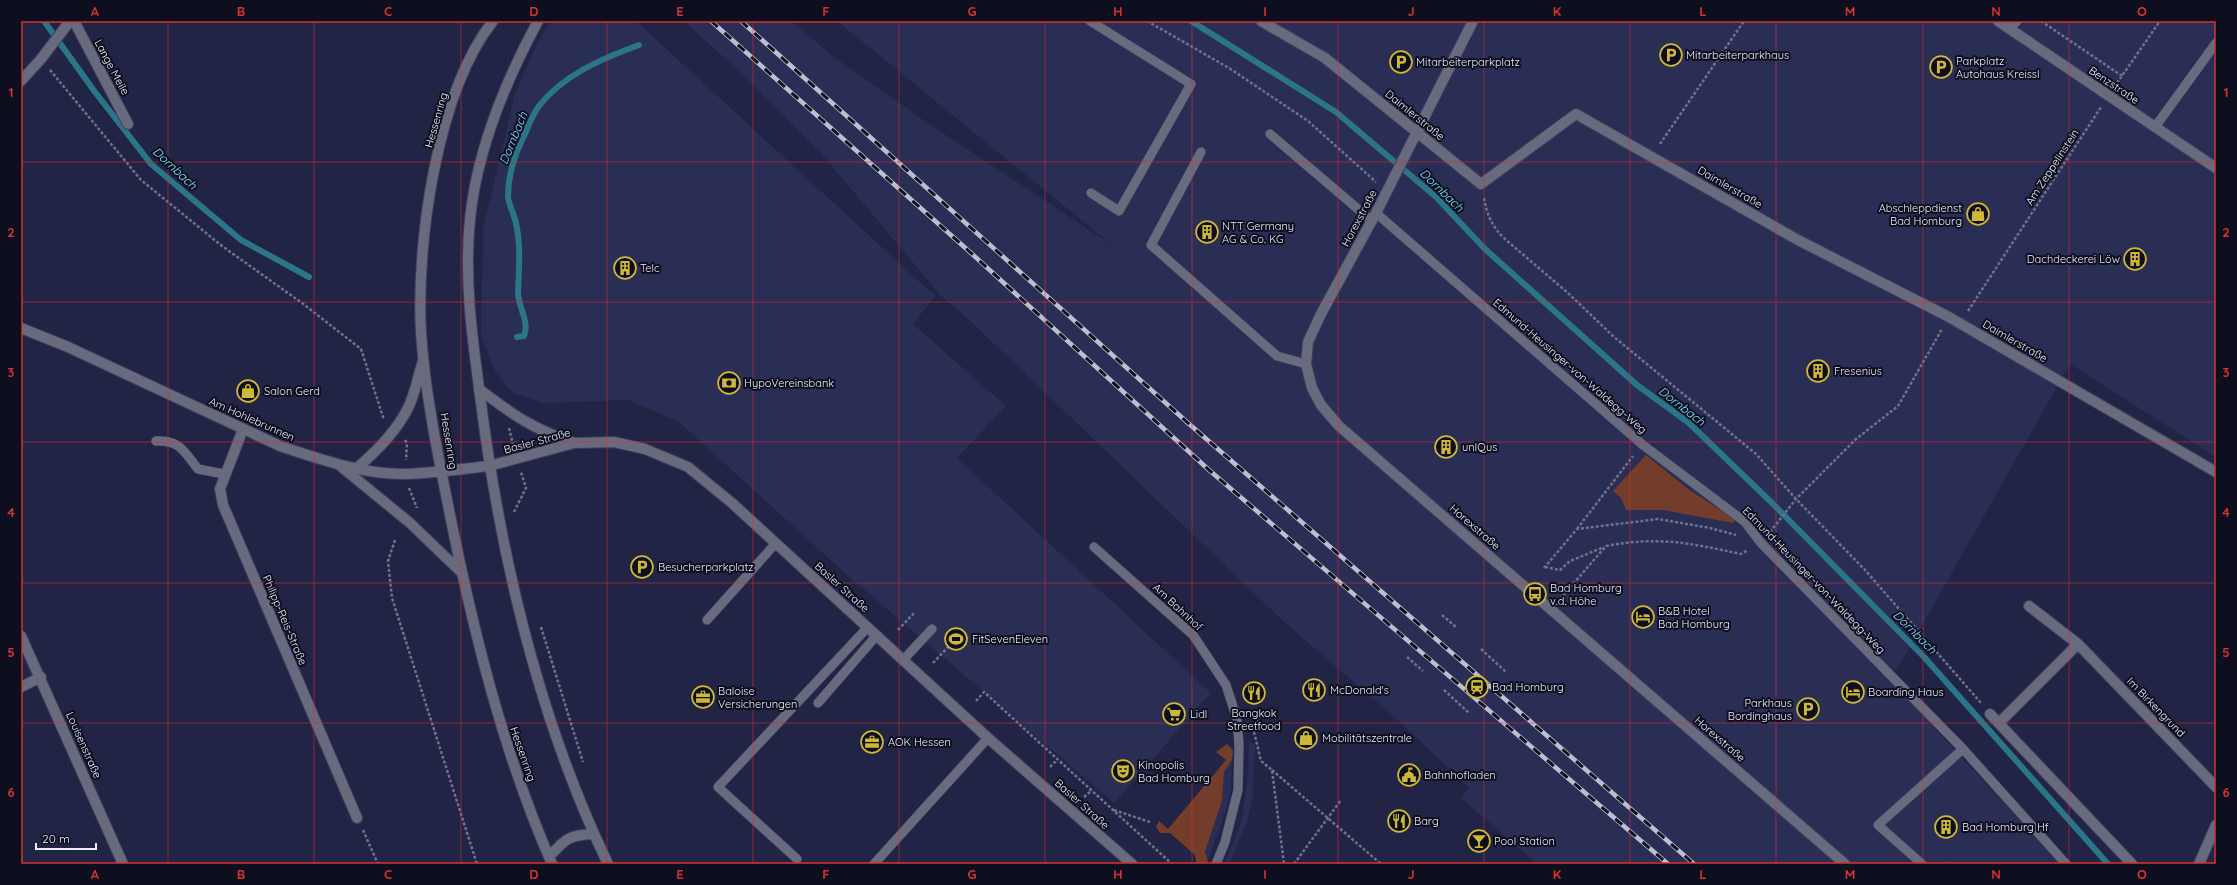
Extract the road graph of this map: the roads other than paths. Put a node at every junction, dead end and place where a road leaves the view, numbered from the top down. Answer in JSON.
{"nodes":[{"id":1,"x":494,"y":21,"type":"edge"},
{"id":2,"x":538,"y":21,"type":"edge"},
{"id":3,"x":1090,"y":21,"type":"edge"},
{"id":4,"x":1261,"y":21,"type":"edge"},
{"id":5,"x":1473,"y":21,"type":"edge"},
{"id":6,"x":1998,"y":21,"type":"edge"},
{"id":7,"x":2017,"y":21,"type":"edge"},
{"id":8,"x":70,"y":23,"type":"edge"},
{"id":9,"x":2009,"y":29,"type":"junction"},
{"id":10,"x":2216,"y":43,"type":"edge"},
{"id":11,"x":23,"y":76,"type":"edge"},
{"id":12,"x":128,"y":124,"type":"dead end"},
{"id":13,"x":2155,"y":127,"type":"junction"},
{"id":14,"x":1417,"y":131,"type":"junction"},
{"id":15,"x":1270,"y":134,"type":"dead end"},
{"id":16,"x":1201,"y":152,"type":"dead end"},
{"id":17,"x":2216,"y":168,"type":"edge"},
{"id":18,"x":1091,"y":193,"type":"dead end"},
{"id":19,"x":1374,"y":217,"type":"junction"},
{"id":20,"x":21,"y":328,"type":"edge"},
{"id":21,"x":424,"y":357,"type":"junction"},
{"id":22,"x":1306,"y":364,"type":"junction"},
{"id":23,"x":479,"y":389,"type":"junction"},
{"id":24,"x":243,"y":429,"type":"junction"},
{"id":25,"x":156,"y":441,"type":"dead end"},
{"id":26,"x":574,"y":443,"type":"junction"},
{"id":27,"x":336,"y":463,"type":"junction"},
{"id":28,"x":489,"y":466,"type":"junction"},
{"id":29,"x":358,"y":468,"type":"junction"},
{"id":30,"x":441,"y":472,"type":"junction"},
{"id":31,"x":2216,"y":472,"type":"edge"},
{"id":32,"x":224,"y":474,"type":"junction"},
{"id":33,"x":776,"y":543,"type":"junction"},
{"id":34,"x":1094,"y":547,"type":"dead end"},
{"id":35,"x":461,"y":572,"type":"junction"},
{"id":36,"x":2028,"y":606,"type":"dead end"},
{"id":37,"x":707,"y":620,"type":"dead end"},
{"id":38,"x":868,"y":627,"type":"junction"},
{"id":39,"x":932,"y":629,"type":"dead end"},
{"id":40,"x":877,"y":635,"type":"junction"},
{"id":41,"x":21,"y":636,"type":"edge"},
{"id":42,"x":2078,"y":644,"type":"junction"},
{"id":43,"x":903,"y":660,"type":"junction"},
{"id":44,"x":40,"y":677,"type":"junction"},
{"id":45,"x":21,"y":687,"type":"edge"},
{"id":46,"x":818,"y":703,"type":"dead end"},
{"id":47,"x":1990,"y":714,"type":"road end"},
{"id":48,"x":1999,"y":722,"type":"junction"},
{"id":49,"x":988,"y":738,"type":"junction"},
{"id":50,"x":1963,"y":749,"type":"junction"},
{"id":51,"x":2216,"y":787,"type":"edge"},
{"id":52,"x":357,"y":818,"type":"road end"},
{"id":53,"x":2216,"y":825,"type":"edge"},
{"id":54,"x":594,"y":834,"type":"junction"},
{"id":55,"x":797,"y":859,"type":"dead end"},
{"id":56,"x":551,"y":861,"type":"edge"},
{"id":57,"x":123,"y":864,"type":"edge"},
{"id":58,"x":608,"y":864,"type":"edge"},
{"id":59,"x":874,"y":864,"type":"edge"},
{"id":60,"x":1132,"y":864,"type":"edge"},
{"id":61,"x":1216,"y":864,"type":"edge"},
{"id":62,"x":1845,"y":864,"type":"edge"},
{"id":63,"x":1922,"y":864,"type":"edge"},
{"id":64,"x":2066,"y":864,"type":"edge"},
{"id":65,"x":2132,"y":864,"type":"edge"},
{"id":66,"x":2198,"y":864,"type":"edge"}],
"edges":[{"from":1,"to":21,"type":"street","name":"Hessenring"},
{"from":2,"to":23,"type":"street"},
{"from":3,"to":18,"type":"lane"},
{"from":4,"to":14,"type":"street","name":"Daimlerstraße"},
{"from":5,"to":14,"type":"street","name":"Horexstraße"},
{"from":6,"to":9,"type":"street","name":"Benzstraße"},
{"from":7,"to":9,"type":"lane"},
{"from":8,"to":11,"type":"street","name":"Lange Meile"},
{"from":8,"to":12,"type":"street","name":"Lange Meile"},
{"from":9,"to":13,"type":"street","name":"Benzstraße"},
{"from":10,"to":13,"type":"lane"},
{"from":13,"to":17,"type":"street","name":"Benzstraße"},
{"from":14,"to":19,"type":"street","name":"Horexstraße"},
{"from":14,"to":31,"type":"street","name":"Daimlerstraße"},
{"from":15,"to":19,"type":"lane","name":"Edmund-Heusinger-von-Waldegg-Weg"},
{"from":16,"to":22,"type":"lane"},
{"from":19,"to":22,"type":"street","name":"Horexstraße"},
{"from":19,"to":50,"type":"lane","name":"Edmund-Heusinger-von-Waldegg-Weg"},
{"from":20,"to":24,"type":"street","name":"Am Hohlebrunnen"},
{"from":21,"to":29,"type":"street"},
{"from":21,"to":30,"type":"street","name":"Hessenring"},
{"from":22,"to":62,"type":"street","name":"Horexstraße"},
{"from":23,"to":26,"type":"street"},
{"from":23,"to":28,"type":"street"},
{"from":24,"to":27,"type":"street","name":"Am Hohlebrunnen"},
{"from":24,"to":32,"type":"street","name":"Philipp-Reis-Straße"},
{"from":25,"to":32,"type":"lane"},
{"from":26,"to":28,"type":"street","name":"Basler Straße"},
{"from":26,"to":33,"type":"street","name":"Basler Straße"},
{"from":27,"to":29,"type":"street","name":"Am Hohlebrunnen"},
{"from":27,"to":35,"type":"street"},
{"from":28,"to":30,"type":"street","name":"Am Hohlebrunnen"},
{"from":28,"to":54,"type":"street"},
{"from":29,"to":30,"type":"street","name":"Am Hohlebrunnen"},
{"from":30,"to":35,"type":"street","name":"Hessenring"},
{"from":32,"to":52,"type":"street","name":"Philipp-Reis-Straße"},
{"from":33,"to":37,"type":"lane"},
{"from":33,"to":38,"type":"street","name":"Basler Straße"},
{"from":34,"to":61,"type":"lane","name":"Am Bahnhof"},
{"from":35,"to":56,"type":"street","name":"Hessenring"},
{"from":36,"to":42,"type":"street","name":"Im Birkengrund"},
{"from":38,"to":40,"type":"street","name":"Basler Straße"},
{"from":38,"to":55,"type":"lane"},
{"from":39,"to":43,"type":"lane"},
{"from":40,"to":43,"type":"street","name":"Basler Straße"},
{"from":40,"to":46,"type":"lane"},
{"from":41,"to":44,"type":"street","name":"Louisenstraße"},
{"from":42,"to":48,"type":"street"},
{"from":42,"to":51,"type":"street","name":"Im Birkengrund"},
{"from":43,"to":49,"type":"street","name":"Basler Straße"},
{"from":44,"to":45,"type":"street"},
{"from":44,"to":57,"type":"street","name":"Louisenstraße"},
{"from":47,"to":48,"type":"street"},
{"from":48,"to":65,"type":"street"},
{"from":49,"to":59,"type":"lane"},
{"from":49,"to":60,"type":"street","name":"Basler Straße"},
{"from":50,"to":63,"type":"lane"},
{"from":50,"to":64,"type":"lane","name":"Edmund-Heusinger-von-Waldegg-Weg"},
{"from":53,"to":66,"type":"street"},
{"from":54,"to":56,"type":"street"},
{"from":54,"to":58,"type":"street"}]}
